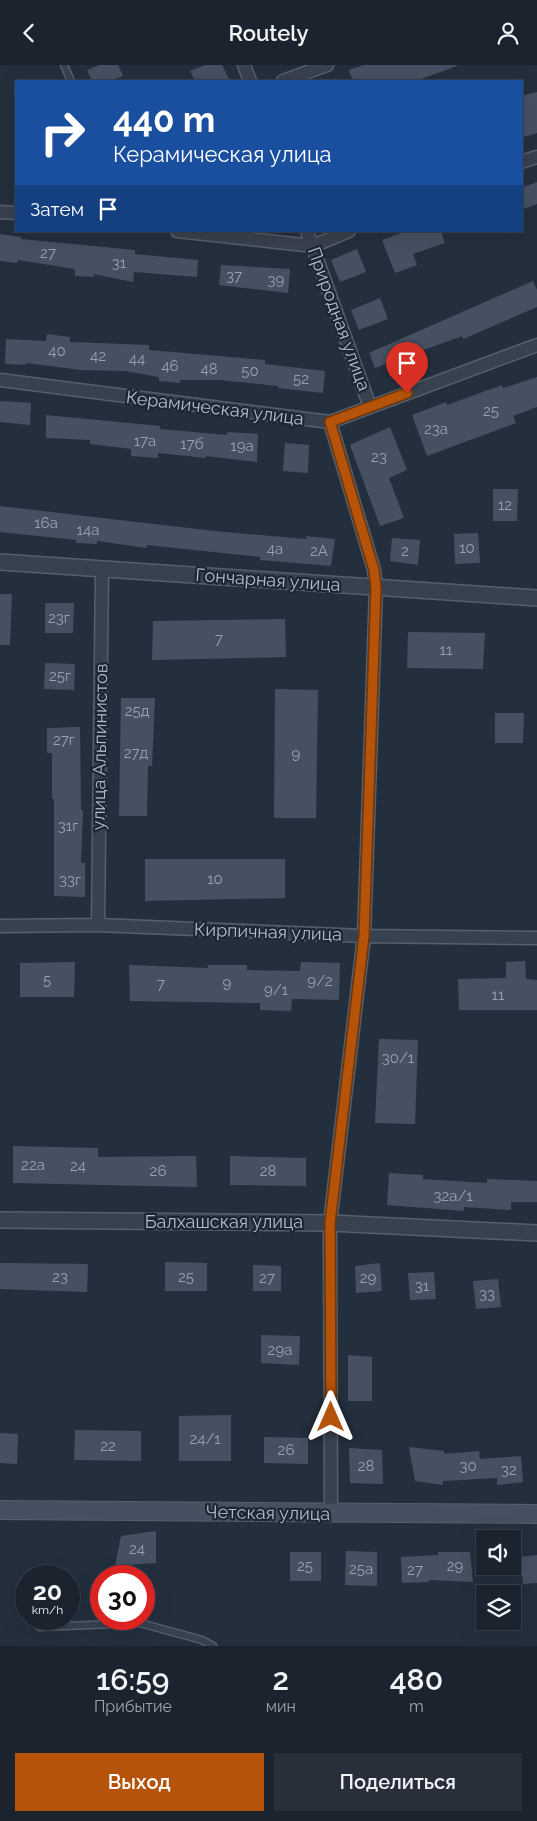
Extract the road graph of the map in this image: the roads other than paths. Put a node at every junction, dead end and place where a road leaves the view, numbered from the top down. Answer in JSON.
{"nodes":[{"id":1,"x":64,"y":65,"type":"edge"},
{"id":2,"x":244,"y":65,"type":"edge"},
{"id":3,"x":327,"y":65,"type":"edge"},
{"id":4,"x":71,"y":80,"type":"edge"},
{"id":5,"x":250,"y":80,"type":"edge"},
{"id":6,"x":286,"y":80,"type":"edge"},
{"id":7,"x":537,"y":157,"type":"edge"},
{"id":8,"x":523,"y":161,"type":"edge"},
{"id":9,"x":0,"y":211,"type":"edge"},
{"id":10,"x":15,"y":213,"type":"edge"},
{"id":11,"x":186,"y":232,"type":"edge"},
{"id":12,"x":307,"y":232,"type":"edge"},
{"id":13,"x":347,"y":232,"type":"edge"},
{"id":14,"x":313,"y":246,"type":"junction"},
{"id":15,"x":537,"y":345,"type":"edge"},
{"id":16,"x":0,"y":381,"type":"edge"},
{"id":17,"x":370,"y":407,"type":"junction"},
{"id":18,"x":330,"y":422,"type":"junction"},
{"id":19,"x":0,"y":562,"type":"edge"},
{"id":20,"x":102,"y":568,"type":"junction"},
{"id":21,"x":376,"y":588,"type":"junction"},
{"id":22,"x":537,"y":598,"type":"edge"},
{"id":23,"x":98,"y":925,"type":"junction"},
{"id":24,"x":0,"y":926,"type":"edge"},
{"id":25,"x":364,"y":936,"type":"junction"},
{"id":26,"x":537,"y":938,"type":"edge"},
{"id":27,"x":0,"y":1220,"type":"edge"},
{"id":28,"x":330,"y":1223,"type":"junction"},
{"id":29,"x":537,"y":1233,"type":"edge"},
{"id":30,"x":0,"y":1510,"type":"edge"},
{"id":31,"x":331,"y":1514,"type":"junction"},
{"id":32,"x":537,"y":1514,"type":"edge"},
{"id":33,"x":80,"y":1625,"type":"edge"},
{"id":34,"x":213,"y":1646,"type":"edge"}],
"edges":[{"from":1,"to":4,"type":"lane"},
{"from":2,"to":5,"type":"street"},
{"from":3,"to":6,"type":"street"},
{"from":7,"to":8,"type":"street"},
{"from":9,"to":10,"type":"street"},
{"from":11,"to":14,"type":"street"},
{"from":12,"to":14,"type":"street","name":"Природная улица"},
{"from":13,"to":14,"type":"street"},
{"from":14,"to":17,"type":"street","name":"Природная улица"},
{"from":15,"to":17,"type":"street","name":"Керамическая улица"},
{"from":16,"to":18,"type":"street","name":"Керамическая улица"},
{"from":17,"to":18,"type":"street","name":"Керамическая улица"},
{"from":18,"to":21,"type":"street"},
{"from":19,"to":20,"type":"street","name":"Гончарная улица"},
{"from":20,"to":21,"type":"street","name":"Гончарная улица"},
{"from":20,"to":23,"type":"street","name":"улица Альпинистов"},
{"from":21,"to":22,"type":"street","name":"Гончарная улица"},
{"from":21,"to":25,"type":"street"},
{"from":23,"to":24,"type":"street","name":"Кирпичная улица"},
{"from":23,"to":25,"type":"street","name":"Кирпичная улица"},
{"from":25,"to":26,"type":"street","name":"Кирпичная улица"},
{"from":25,"to":28,"type":"street"},
{"from":27,"to":28,"type":"street","name":"Балхашская улица"},
{"from":28,"to":29,"type":"street","name":"Балхашская улица"},
{"from":28,"to":31,"type":"street"},
{"from":30,"to":31,"type":"main road","name":"Четская улица"},
{"from":31,"to":32,"type":"main road","name":"Четская улица"},
{"from":33,"to":34,"type":"lane"}]}
